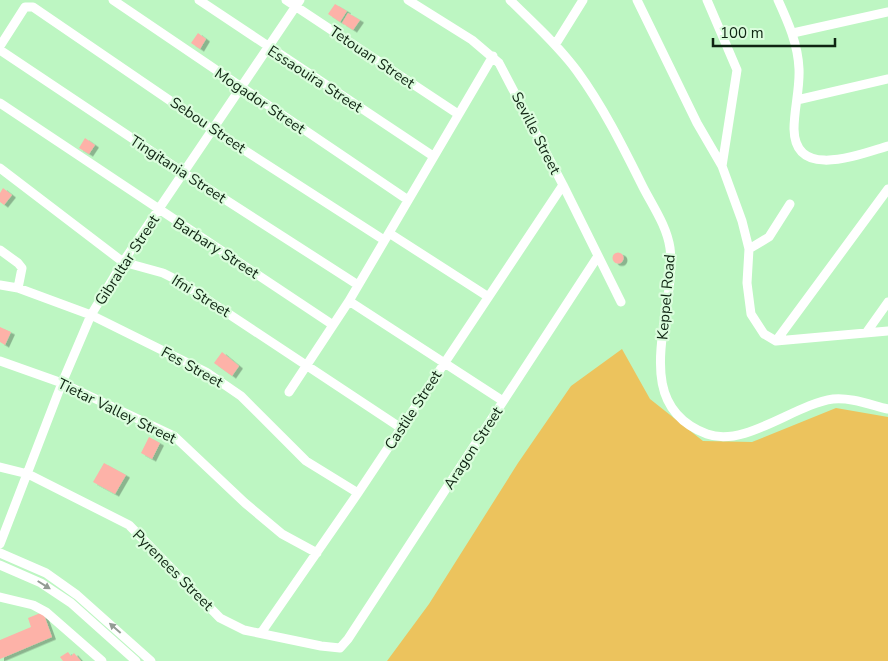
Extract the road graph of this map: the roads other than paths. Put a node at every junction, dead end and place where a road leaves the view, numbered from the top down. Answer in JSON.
{"nodes":[{"id":1,"x":113,"y":0,"type":"edge"},
{"id":2,"x":199,"y":0,"type":"edge"},
{"id":3,"x":286,"y":0,"type":"edge"},
{"id":4,"x":408,"y":0,"type":"edge"},
{"id":5,"x":510,"y":0,"type":"edge"},
{"id":6,"x":583,"y":0,"type":"edge"},
{"id":7,"x":637,"y":0,"type":"edge"},
{"id":8,"x":707,"y":0,"type":"edge"},
{"id":9,"x":778,"y":0,"type":"edge"},
{"id":10,"x":298,"y":3,"type":"edge"},
{"id":11,"x":888,"y":12,"type":"edge"},
{"id":12,"x":793,"y":33,"type":"junction"},
{"id":13,"x":555,"y":45,"type":"junction"},
{"id":14,"x":0,"y":46,"type":"edge"},
{"id":15,"x":268,"y":48,"type":"junction"},
{"id":16,"x":0,"y":50,"type":"edge"},
{"id":17,"x":493,"y":56,"type":"junction"},
{"id":18,"x":888,"y":79,"type":"edge"},
{"id":19,"x":241,"y":89,"type":"junction"},
{"id":20,"x":797,"y":100,"type":"junction"},
{"id":21,"x":0,"y":103,"type":"edge"},
{"id":22,"x":458,"y":114,"type":"junction"},
{"id":23,"x":213,"y":130,"type":"junction"},
{"id":24,"x":888,"y":146,"type":"edge"},
{"id":25,"x":433,"y":156,"type":"junction"},
{"id":26,"x":722,"y":166,"type":"junction"},
{"id":27,"x":0,"y":168,"type":"edge"},
{"id":28,"x":184,"y":173,"type":"junction"},
{"id":29,"x":563,"y":185,"type":"junction"},
{"id":30,"x":888,"y":189,"type":"edge"},
{"id":31,"x":408,"y":200,"type":"junction"},
{"id":32,"x":790,"y":204,"type":"dead end"},
{"id":33,"x":158,"y":210,"type":"junction"},
{"id":34,"x":386,"y":236,"type":"junction"},
{"id":35,"x":749,"y":249,"type":"junction"},
{"id":36,"x":0,"y":250,"type":"edge"},
{"id":37,"x":598,"y":256,"type":"junction"},
{"id":38,"x":123,"y":262,"type":"junction"},
{"id":39,"x":0,"y":285,"type":"edge"},
{"id":40,"x":358,"y":285,"type":"junction"},
{"id":41,"x":18,"y":288,"type":"junction"},
{"id":42,"x":487,"y":296,"type":"junction"},
{"id":43,"x":349,"y":301,"type":"junction"},
{"id":44,"x":621,"y":302,"type":"dead end"},
{"id":45,"x":888,"y":302,"type":"edge"},
{"id":46,"x":91,"y":315,"type":"junction"},
{"id":47,"x":333,"y":325,"type":"junction"},
{"id":48,"x":888,"y":331,"type":"edge"},
{"id":49,"x":866,"y":333,"type":"junction"},
{"id":50,"x":776,"y":341,"type":"junction"},
{"id":51,"x":0,"y":361,"type":"edge"},
{"id":52,"x":443,"y":363,"type":"junction"},
{"id":53,"x":307,"y":365,"type":"junction"},
{"id":54,"x":62,"y":383,"type":"junction"},
{"id":55,"x":289,"y":392,"type":"dead end"},
{"id":56,"x":503,"y":402,"type":"junction"},
{"id":57,"x":888,"y":409,"type":"edge"},
{"id":58,"x":401,"y":428,"type":"junction"},
{"id":59,"x":0,"y":468,"type":"edge"},
{"id":60,"x":28,"y":474,"type":"junction"},
{"id":61,"x":358,"y":494,"type":"junction"},
{"id":62,"x":0,"y":544,"type":"edge"},
{"id":63,"x":0,"y":553,"type":"edge"},
{"id":64,"x":317,"y":553,"type":"junction"},
{"id":65,"x":0,"y":565,"type":"edge"},
{"id":66,"x":0,"y":597,"type":"edge"},
{"id":67,"x":261,"y":633,"type":"junction"},
{"id":68,"x":348,"y":639,"type":"joint"},
{"id":69,"x":102,"y":661,"type":"edge"},
{"id":70,"x":136,"y":661,"type":"edge"},
{"id":71,"x":151,"y":661,"type":"edge"}],
"edges":[{"from":1,"to":19,"type":"street","name":"Mogador Street"},
{"from":2,"to":15,"type":"street","name":"Essaouira Street"},
{"from":3,"to":10,"type":"street","name":"Tetouan Street"},
{"from":4,"to":17,"type":"street","name":"Seville Street"},
{"from":5,"to":13,"type":"street","name":"Keppel Road"},
{"from":6,"to":13,"type":"street"},
{"from":7,"to":26,"type":"street"},
{"from":8,"to":26,"type":"street"},
{"from":9,"to":12,"type":"street"},
{"from":10,"to":15,"type":"street","name":"Gibraltar Street"},
{"from":10,"to":22,"type":"street","name":"Tetouan Street"},
{"from":11,"to":12,"type":"street"},
{"from":12,"to":20,"type":"street"},
{"from":13,"to":57,"type":"street","name":"Keppel Road"},
{"from":14,"to":23,"type":"street","name":"Sebou Street"},
{"from":15,"to":19,"type":"street","name":"Gibraltar Street"},
{"from":15,"to":25,"type":"street","name":"Essaouira Street"},
{"from":16,"to":28,"type":"street","name":"Tingitania Street"},
{"from":17,"to":22,"type":"street"},
{"from":17,"to":29,"type":"street","name":"Seville Street"},
{"from":18,"to":20,"type":"street"},
{"from":19,"to":23,"type":"street","name":"Gibraltar Street"},
{"from":19,"to":31,"type":"street","name":"Mogador Street"},
{"from":20,"to":24,"type":"street"},
{"from":21,"to":33,"type":"street","name":"Barbary Street"},
{"from":22,"to":25,"type":"street"},
{"from":23,"to":28,"type":"street","name":"Gibraltar Street"},
{"from":23,"to":34,"type":"street","name":"Sebou Street"},
{"from":25,"to":31,"type":"street"},
{"from":26,"to":35,"type":"street"},
{"from":27,"to":38,"type":"street","name":"Ifni Street"},
{"from":28,"to":33,"type":"street","name":"Gibraltar Street"},
{"from":28,"to":40,"type":"street","name":"Tingitania Street"},
{"from":29,"to":37,"type":"street","name":"Seville Street"},
{"from":29,"to":42,"type":"street","name":"Castile Street"},
{"from":30,"to":50,"type":"street"},
{"from":31,"to":34,"type":"street"},
{"from":32,"to":35,"type":"street"},
{"from":33,"to":38,"type":"street","name":"Gibraltar Street"},
{"from":33,"to":47,"type":"street","name":"Barbary Street"},
{"from":34,"to":40,"type":"street"},
{"from":34,"to":42,"type":"street","name":"Sebou Street"},
{"from":35,"to":50,"type":"street"},
{"from":36,"to":41,"type":"street"},
{"from":37,"to":44,"type":"street","name":"Seville Street"},
{"from":37,"to":56,"type":"street","name":"Aragon Street"},
{"from":38,"to":46,"type":"street","name":"Gibraltar Street"},
{"from":38,"to":53,"type":"street","name":"Ifni Street"},
{"from":39,"to":41,"type":"street","name":"Fes Street"},
{"from":40,"to":43,"type":"street"},
{"from":41,"to":46,"type":"street","name":"Fes Street"},
{"from":42,"to":52,"type":"street","name":"Castile Street"},
{"from":43,"to":47,"type":"street"},
{"from":43,"to":52,"type":"street"},
{"from":45,"to":49,"type":"street"},
{"from":46,"to":54,"type":"street","name":"Gibraltar Street"},
{"from":46,"to":61,"type":"street","name":"Fes Street"},
{"from":47,"to":53,"type":"street"},
{"from":48,"to":49,"type":"street"},
{"from":49,"to":50,"type":"street"},
{"from":51,"to":54,"type":"street","name":"Tietar Valley Street"},
{"from":52,"to":56,"type":"street"},
{"from":52,"to":58,"type":"street","name":"Castile Street"},
{"from":53,"to":55,"type":"street"},
{"from":53,"to":58,"type":"street","name":"Ifni Street"},
{"from":54,"to":60,"type":"street","name":"Gibraltar Street"},
{"from":54,"to":64,"type":"street","name":"Tietar Valley Street"},
{"from":56,"to":68,"type":"street","name":"Aragon Street"},
{"from":58,"to":61,"type":"street","name":"Castile Street"},
{"from":59,"to":60,"type":"street","name":"Pyrenees Street"},
{"from":60,"to":62,"type":"street","name":"Gibraltar Street"},
{"from":60,"to":67,"type":"street","name":"Pyrenees Street"},
{"from":61,"to":64,"type":"street","name":"Castile Street"},
{"from":71,"to":63,"type":"street","one_way":true},
{"from":64,"to":67,"type":"street","name":"Castile Street"},
{"from":65,"to":70,"type":"street","one_way":true},
{"from":66,"to":69,"type":"street"},
{"from":67,"to":68,"type":"street","name":"Pyrenees Street"}]}
